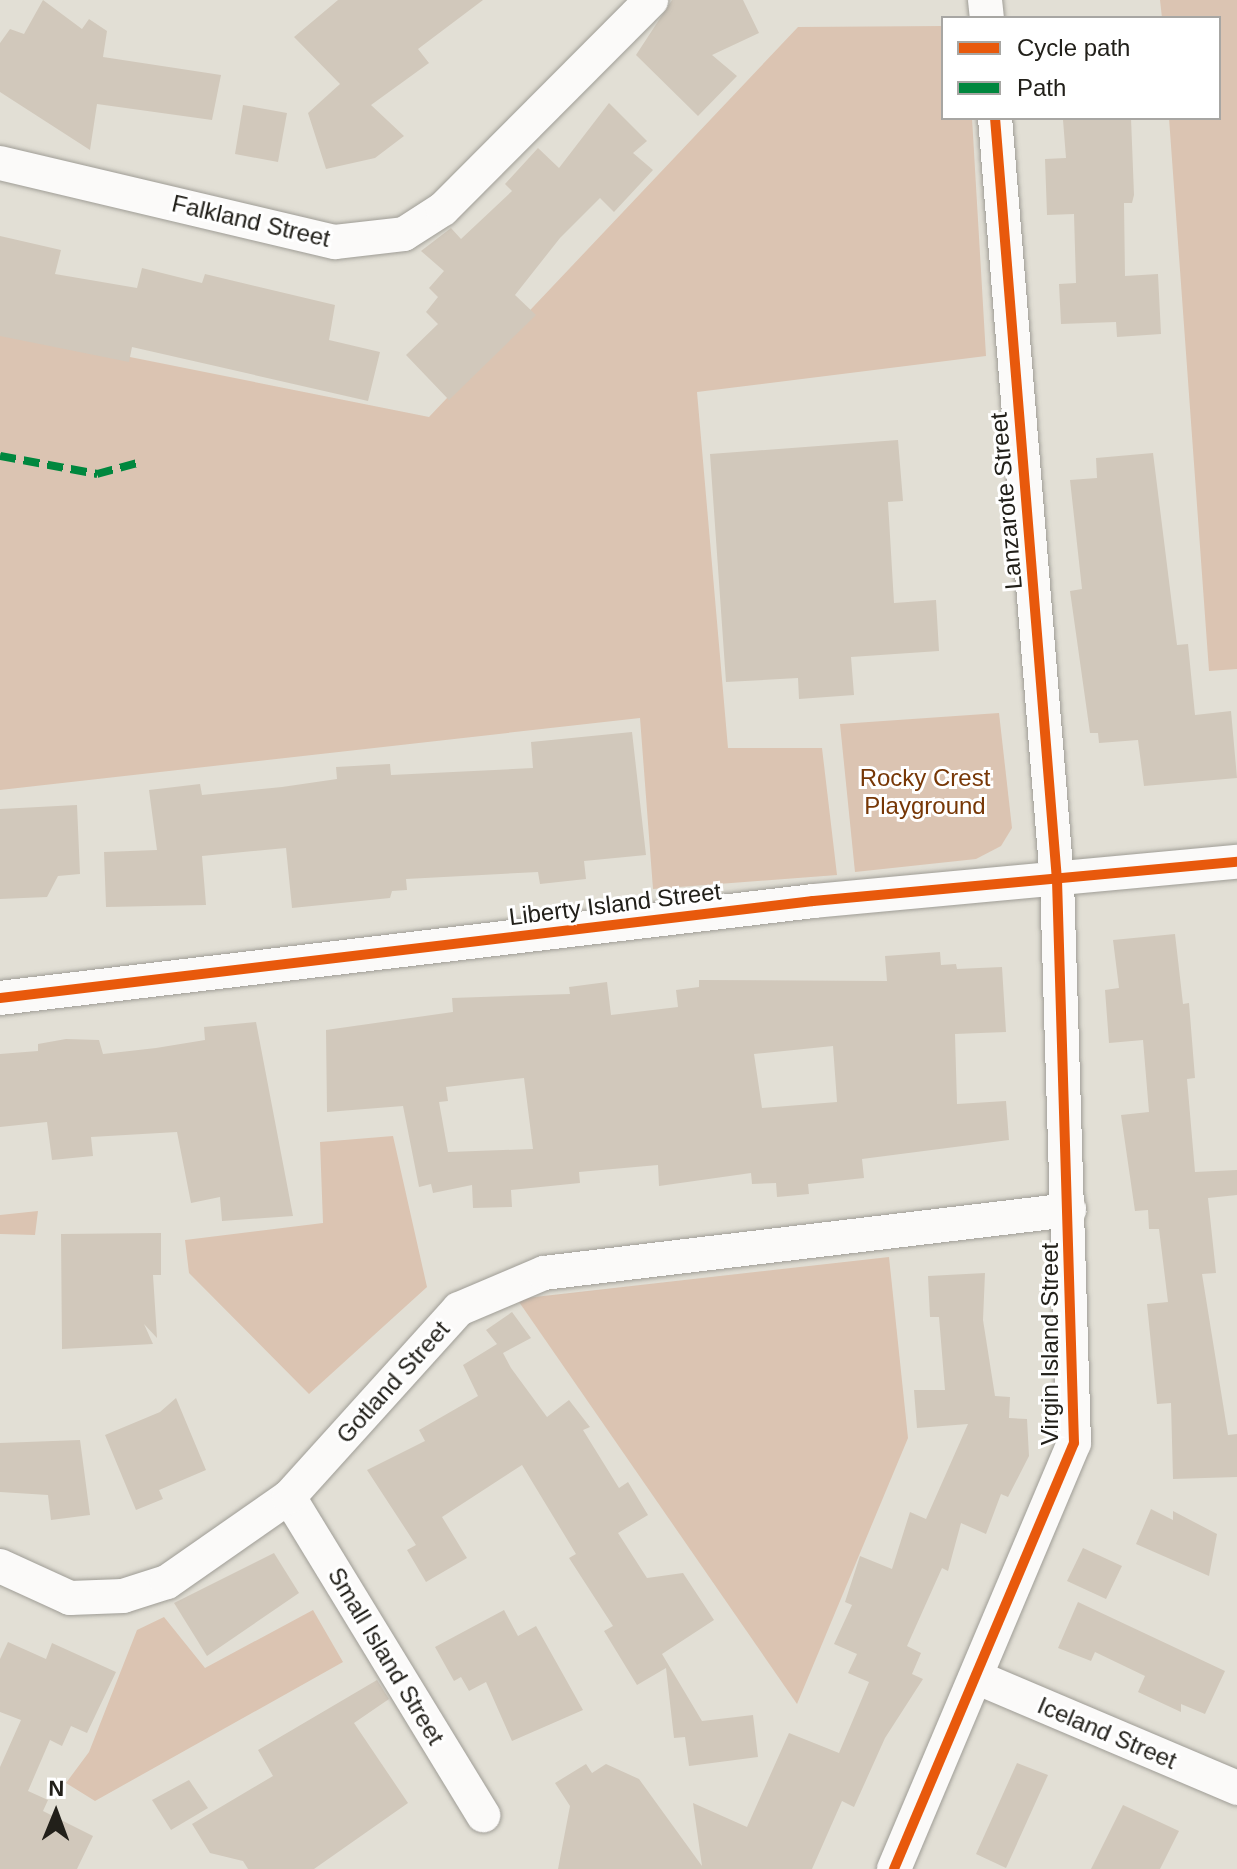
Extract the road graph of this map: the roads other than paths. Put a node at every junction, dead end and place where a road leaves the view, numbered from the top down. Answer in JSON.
{"nodes":[{"id":1,"x":651,"y":0,"type":"edge"},
{"id":2,"x":995,"y":120,"type":"edge"},
{"id":3,"x":0,"y":163,"type":"edge"},
{"id":4,"x":1237,"y":862,"type":"edge"},
{"id":5,"x":1057,"y":880,"type":"junction"},
{"id":6,"x":0,"y":998,"type":"edge"},
{"id":7,"x":1069,"y":1210,"type":"junction"},
{"id":8,"x":289,"y":1497,"type":"junction"},
{"id":9,"x":0,"y":1566,"type":"edge"},
{"id":10,"x":976,"y":1677,"type":"junction"},
{"id":11,"x":1237,"y":1788,"type":"edge"},
{"id":12,"x":483,"y":1815,"type":"dead end"},
{"id":13,"x":894,"y":1869,"type":"edge"}],
"edges":[{"from":1,"to":3,"type":"street","name":"Falkland Street"},
{"from":2,"to":5,"type":"street","name":"Lanzarote Street"},
{"from":4,"to":5,"type":"street","name":"Liberty Island Street"},
{"from":5,"to":6,"type":"street","name":"Liberty Island Street"},
{"from":5,"to":7,"type":"street","name":"Virgin Island Street"},
{"from":7,"to":8,"type":"street","name":"Gotland Street"},
{"from":7,"to":10,"type":"street","name":"Virgin Island Street"},
{"from":8,"to":9,"type":"street","name":"Gotland Street"},
{"from":8,"to":12,"type":"street","name":"Small Island Street"},
{"from":10,"to":11,"type":"street","name":"Iceland Street"},
{"from":10,"to":13,"type":"street","name":"Virgin Island Street"}]}
